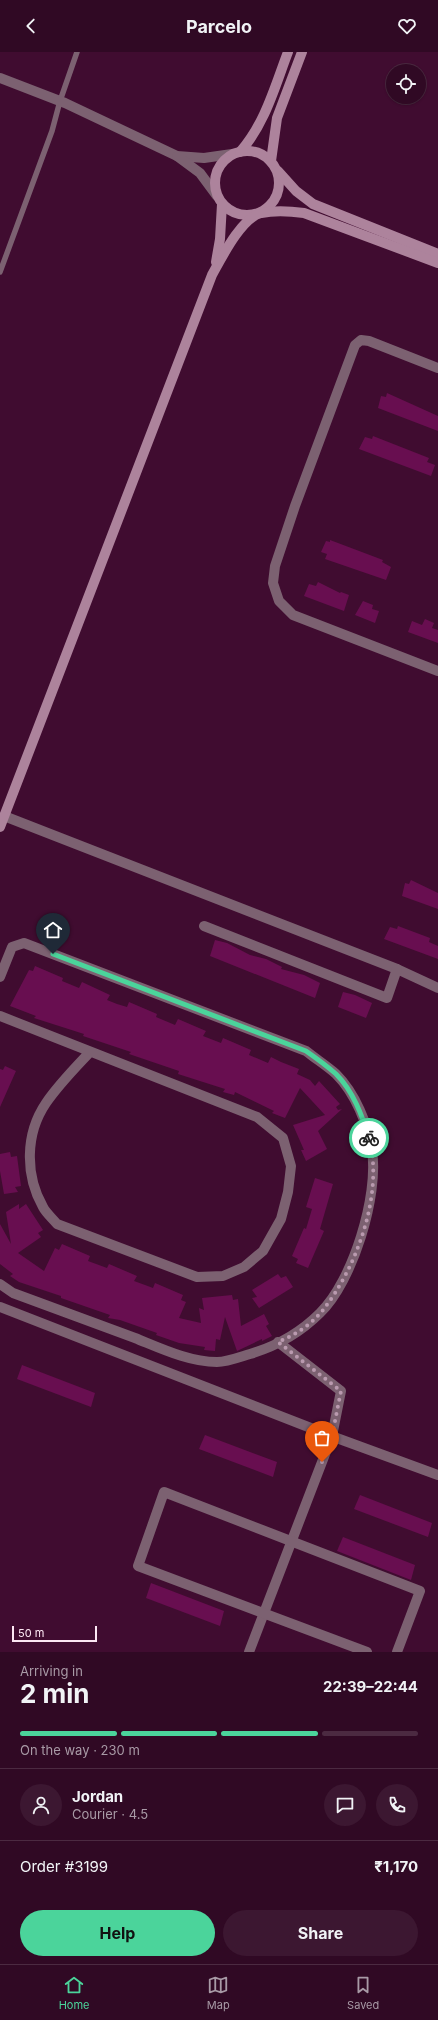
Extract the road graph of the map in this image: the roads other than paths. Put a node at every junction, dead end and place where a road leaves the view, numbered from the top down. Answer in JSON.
{"nodes":[{"id":1,"x":77,"y":52,"type":"edge"},
{"id":2,"x":288,"y":52,"type":"edge"},
{"id":3,"x":302,"y":52,"type":"edge"},
{"id":4,"x":0,"y":78,"type":"edge"},
{"id":5,"x":60,"y":101,"type":"junction"},
{"id":6,"x":236,"y":153,"type":"junction"},
{"id":7,"x":177,"y":156,"type":"junction"},
{"id":8,"x":274,"y":166,"type":"junction"},
{"id":9,"x":219,"y":200,"type":"junction"},
{"id":10,"x":260,"y":213,"type":"junction"},
{"id":11,"x":438,"y":254,"type":"edge"},
{"id":12,"x":438,"y":263,"type":"edge"},
{"id":13,"x":0,"y":272,"type":"edge"},
{"id":14,"x":212,"y":275,"type":"junction"},
{"id":15,"x":438,"y":368,"type":"edge"},
{"id":16,"x":438,"y":671,"type":"edge"},
{"id":17,"x":4,"y":816,"type":"junction"},
{"id":18,"x":0,"y":827,"type":"edge"},
{"id":19,"x":204,"y":926,"type":"dead end"},
{"id":20,"x":397,"y":969,"type":"junction"},
{"id":21,"x":0,"y":977,"type":"edge"},
{"id":22,"x":438,"y":988,"type":"edge"},
{"id":23,"x":0,"y":1016,"type":"edge"},
{"id":24,"x":90,"y":1052,"type":"junction"},
{"id":25,"x":0,"y":1284,"type":"edge"},
{"id":26,"x":0,"y":1307,"type":"edge"},
{"id":27,"x":278,"y":1342,"type":"junction"},
{"id":28,"x":332,"y":1436,"type":"junction"},
{"id":29,"x":438,"y":1475,"type":"edge"},
{"id":30,"x":292,"y":1541,"type":"junction"},
{"id":31,"x":264,"y":1614,"type":"junction"},
{"id":32,"x":249,"y":1652,"type":"edge"},
{"id":33,"x":367,"y":1652,"type":"edge"},
{"id":34,"x":397,"y":1652,"type":"edge"}],
"edges":[{"from":1,"to":5,"type":"lane"},
{"from":2,"to":6,"type":"street"},
{"from":3,"to":8,"type":"street"},
{"from":4,"to":5,"type":"street"},
{"from":5,"to":7,"type":"street"},
{"from":5,"to":13,"type":"lane"},
{"from":6,"to":7,"type":"street"},
{"from":6,"to":8,"type":"street"},
{"from":6,"to":9,"type":"street"},
{"from":7,"to":9,"type":"street"},
{"from":8,"to":10,"type":"street"},
{"from":8,"to":11,"type":"street"},
{"from":9,"to":10,"type":"street"},
{"from":9,"to":14,"type":"street"},
{"from":10,"to":12,"type":"street"},
{"from":10,"to":14,"type":"street"},
{"from":14,"to":17,"type":"street"},
{"from":15,"to":16,"type":"street"},
{"from":17,"to":18,"type":"street"},
{"from":17,"to":20,"type":"street"},
{"from":19,"to":20,"type":"street"},
{"from":20,"to":22,"type":"street"},
{"from":21,"to":27,"type":"street"},
{"from":23,"to":24,"type":"street"},
{"from":24,"to":24,"type":"street"},
{"from":25,"to":27,"type":"street"},
{"from":26,"to":28,"type":"street"},
{"from":27,"to":28,"type":"street"},
{"from":28,"to":29,"type":"street"},
{"from":28,"to":30,"type":"street"},
{"from":30,"to":31,"type":"street"},
{"from":30,"to":31,"type":"street"},
{"from":30,"to":34,"type":"street"},
{"from":31,"to":32,"type":"street"},
{"from":31,"to":33,"type":"street"}]}
